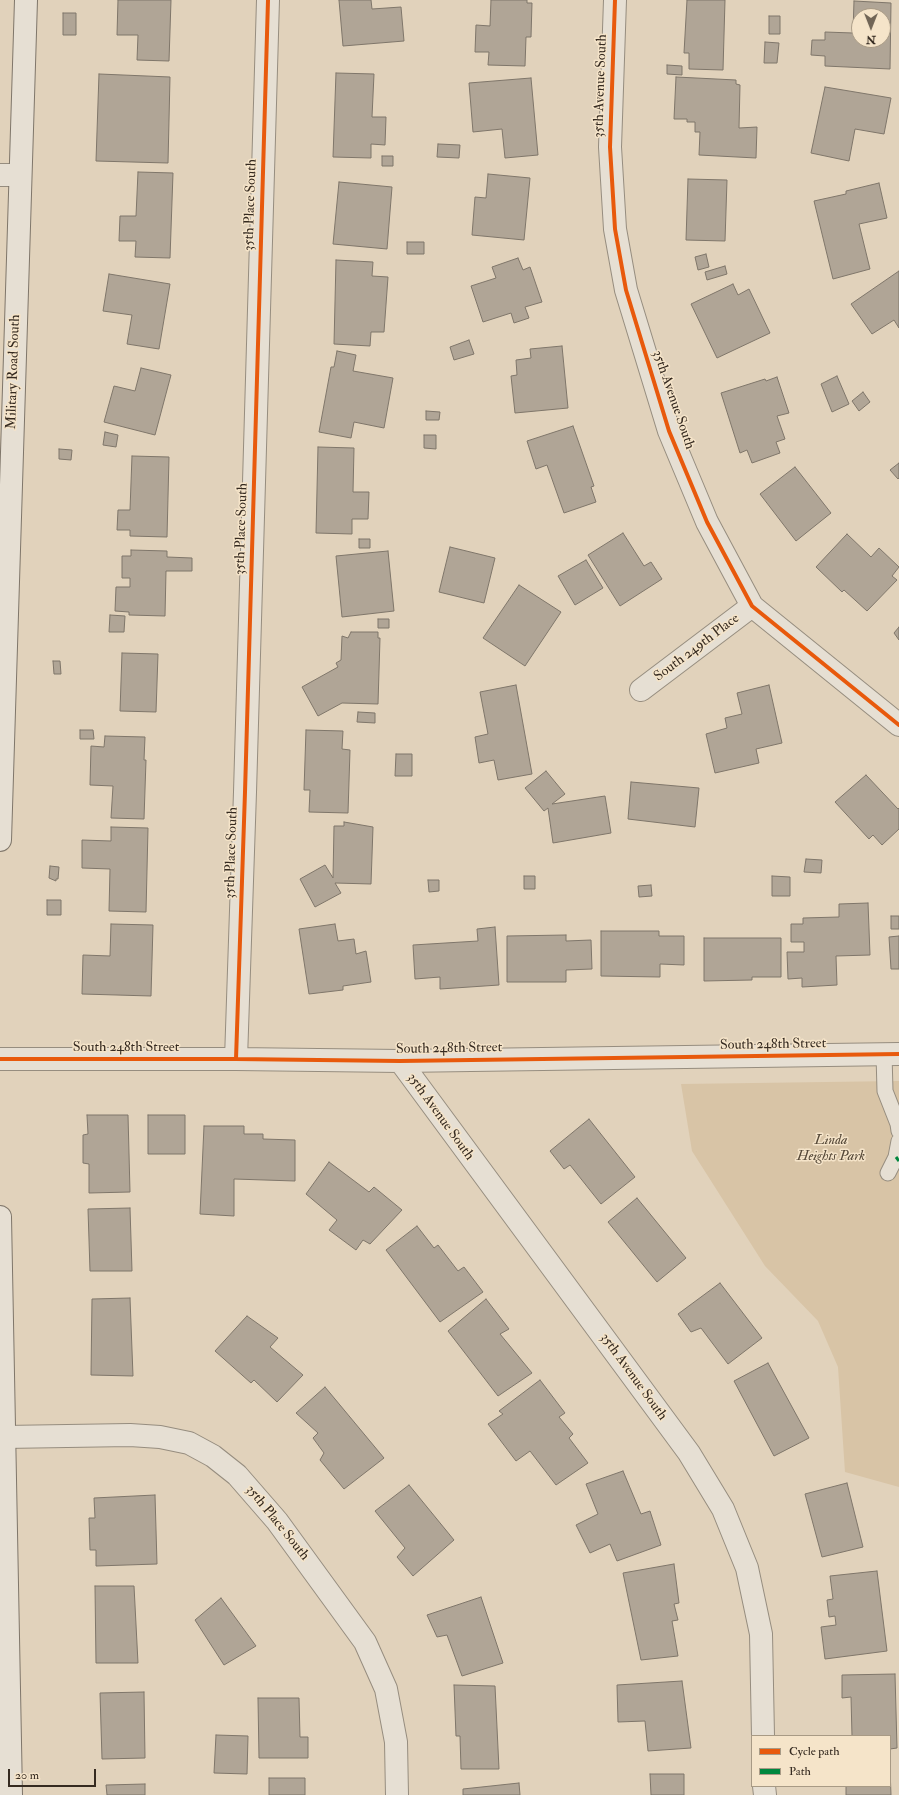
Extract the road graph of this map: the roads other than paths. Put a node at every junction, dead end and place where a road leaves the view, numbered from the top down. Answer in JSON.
{"nodes":[{"id":1,"x":26,"y":0,"type":"edge"},
{"id":2,"x":268,"y":0,"type":"edge"},
{"id":3,"x":615,"y":0,"type":"edge"},
{"id":4,"x":10,"y":175,"type":"edge"},
{"id":5,"x":752,"y":606,"type":"junction"},
{"id":6,"x":3,"y":617,"type":"edge"},
{"id":7,"x":641,"y":690,"type":"dead end"},
{"id":8,"x":899,"y":725,"type":"edge"},
{"id":9,"x":1,"y":768,"type":"edge"},
{"id":10,"x":0,"y":840,"type":"edge"},
{"id":11,"x":891,"y":1054,"type":"edge"},
{"id":12,"x":0,"y":1059,"type":"edge"},
{"id":13,"x":236,"y":1059,"type":"junction"},
{"id":14,"x":400,"y":1061,"type":"junction"},
{"id":15,"x":899,"y":1131,"type":"edge"},
{"id":16,"x":899,"y":1141,"type":"edge"},
{"id":17,"x":888,"y":1173,"type":"dead end"},
{"id":18,"x":0,"y":1217,"type":"edge"},
{"id":19,"x":2,"y":1437,"type":"edge"},
{"id":20,"x":763,"y":1735,"type":"edge"},
{"id":21,"x":11,"y":1795,"type":"edge"},
{"id":22,"x":397,"y":1795,"type":"edge"}],
"edges":[{"from":1,"to":4,"type":"street","name":"Military Road South"},
{"from":2,"to":13,"type":"street","name":"35th Place South"},
{"from":3,"to":5,"type":"street","name":"35th Avenue South"},
{"from":4,"to":6,"type":"street","name":"Military Road South"},
{"from":5,"to":7,"type":"street","name":"South 249th Place"},
{"from":5,"to":8,"type":"street","name":"35th Avenue South"},
{"from":6,"to":9,"type":"street","name":"Military Road South"},
{"from":9,"to":10,"type":"street","name":"Military Road South"},
{"from":11,"to":14,"type":"street","name":"South 248th Street"},
{"from":11,"to":15,"type":"lane"},
{"from":12,"to":13,"type":"street","name":"South 248th Street"},
{"from":13,"to":14,"type":"street","name":"South 248th Street"},
{"from":14,"to":20,"type":"street","name":"35th Avenue South"},
{"from":16,"to":17,"type":"lane"},
{"from":18,"to":19,"type":"street"},
{"from":19,"to":21,"type":"street"},
{"from":19,"to":22,"type":"street","name":"35th Place South"}]}
